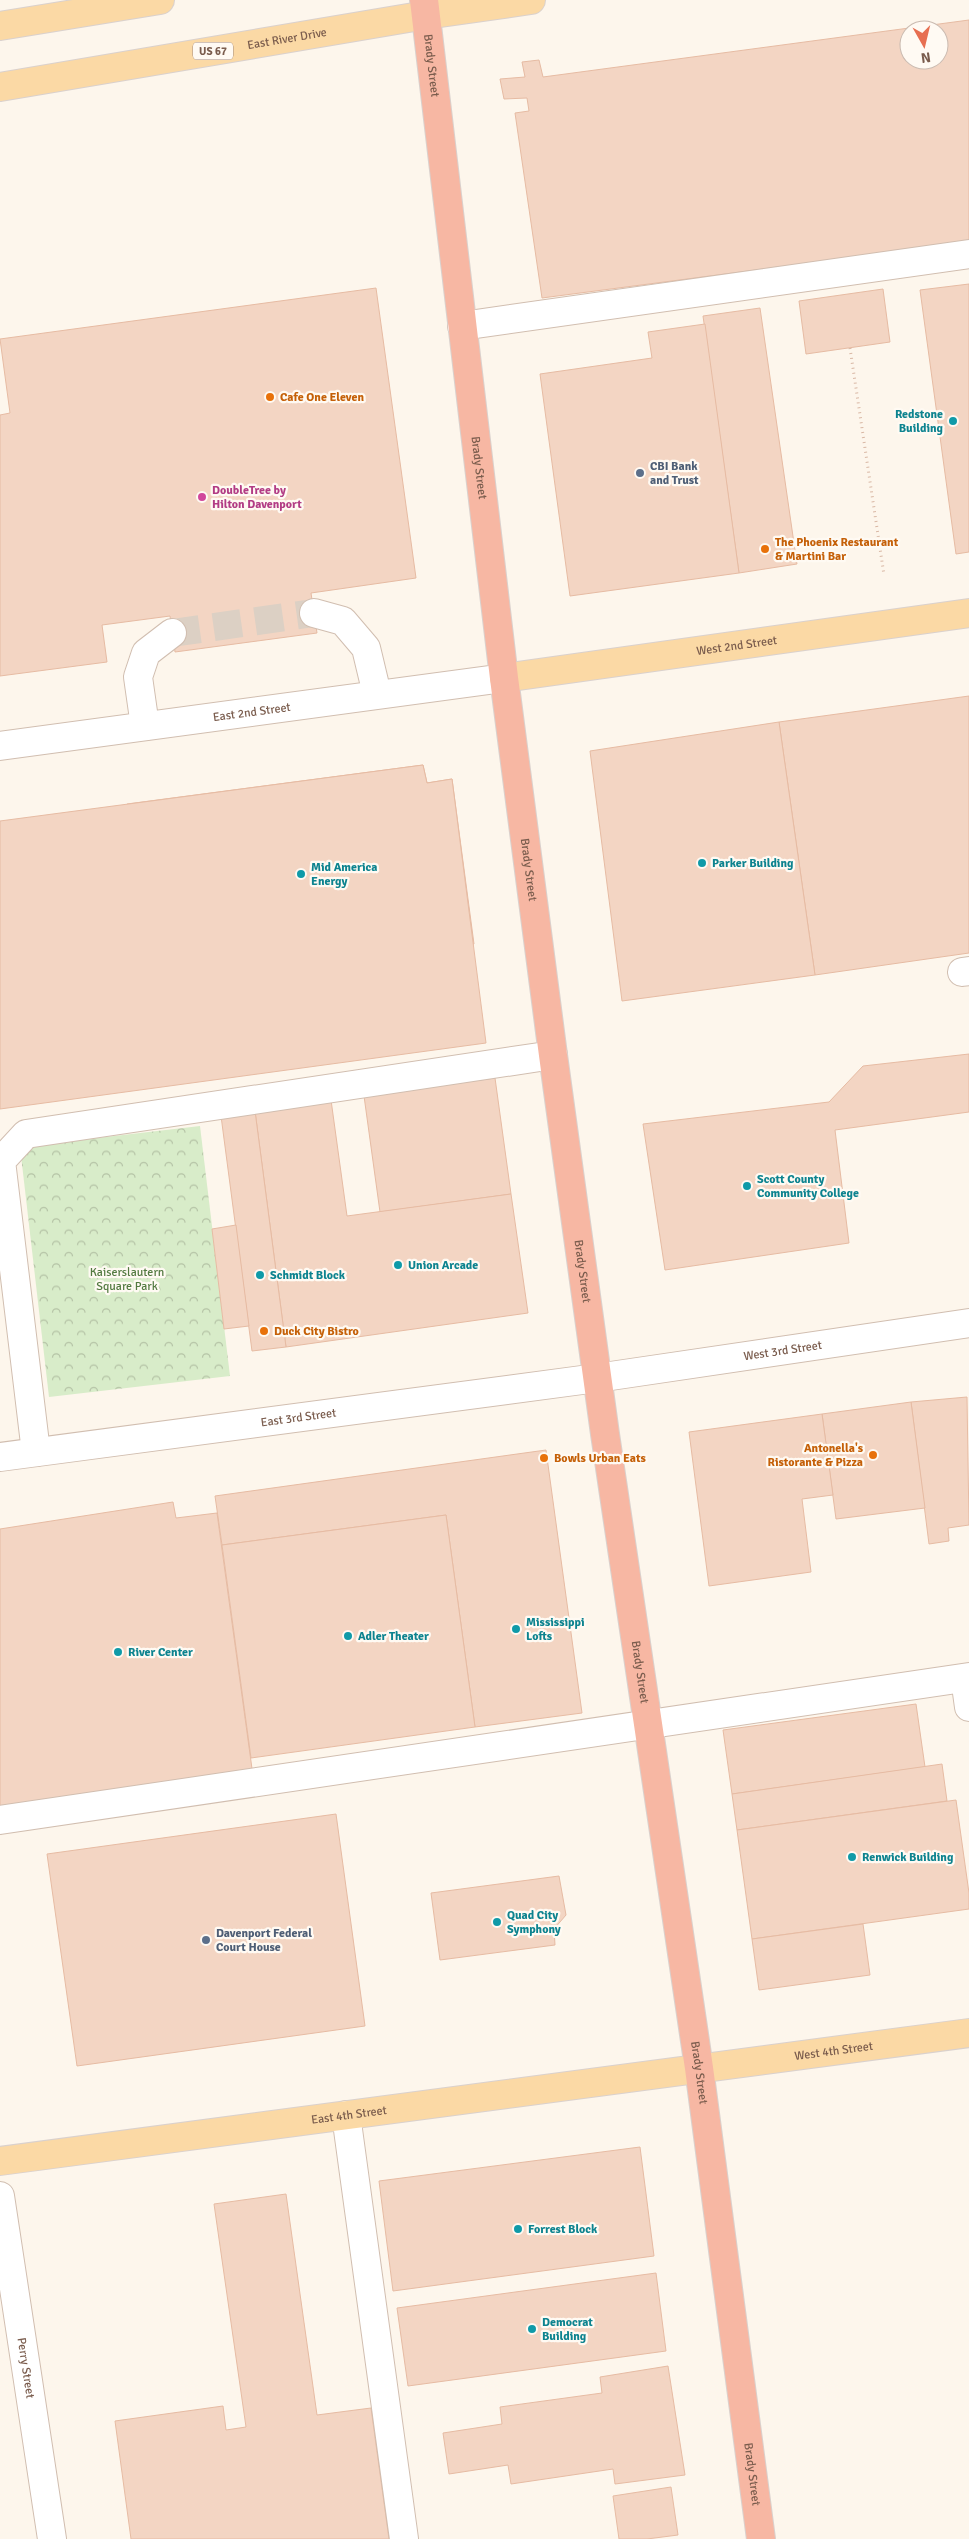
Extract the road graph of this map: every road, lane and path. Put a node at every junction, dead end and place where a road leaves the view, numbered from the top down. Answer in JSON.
{"nodes":[{"id":1,"x":160,"y":0,"type":"edge"},
{"id":2,"x":531,"y":0,"type":"edge"},
{"id":3,"x":425,"y":7,"type":"edge"},
{"id":4,"x":0,"y":26,"type":"edge"},
{"id":5,"x":0,"y":87,"type":"edge"},
{"id":6,"x":969,"y":254,"type":"edge"},
{"id":7,"x":462,"y":326,"type":"junction"},
{"id":8,"x":850,"y":348,"type":"dead end"},
{"id":9,"x":884,"y":575,"type":"dead end"},
{"id":10,"x":969,"y":612,"type":"edge"},
{"id":11,"x":314,"y":613,"type":"tunnel mouth"},
{"id":12,"x":172,"y":633,"type":"tunnel mouth"},
{"id":13,"x":504,"y":678,"type":"junction"},
{"id":14,"x":377,"y":694,"type":"junction"},
{"id":15,"x":145,"y":726,"type":"junction"},
{"id":16,"x":0,"y":746,"type":"edge"},
{"id":17,"x":553,"y":1055,"type":"junction"},
{"id":18,"x":969,"y":1323,"type":"edge"},
{"id":19,"x":597,"y":1378,"type":"junction"},
{"id":20,"x":36,"y":1452,"type":"junction"},
{"id":21,"x":0,"y":1457,"type":"edge"},
{"id":22,"x":967,"y":1678,"type":"edge"},
{"id":23,"x":969,"y":1707,"type":"edge"},
{"id":24,"x":650,"y":1724,"type":"junction"},
{"id":25,"x":0,"y":1820,"type":"edge"},
{"id":26,"x":969,"y":2033,"type":"edge"},
{"id":27,"x":699,"y":2068,"type":"junction"},
{"id":28,"x":346,"y":2115,"type":"junction"},
{"id":29,"x":0,"y":2161,"type":"edge"},
{"id":30,"x":0,"y":2196,"type":"edge"},
{"id":31,"x":52,"y":2539,"type":"edge"},
{"id":32,"x":404,"y":2539,"type":"edge"},
{"id":33,"x":761,"y":2539,"type":"edge"}],
"edges":[{"from":1,"to":4,"type":"main road"},
{"from":2,"to":3,"type":"main road","number":"US 67"},
{"from":3,"to":5,"type":"main road","name":"East River Drive","number":"US 67"},
{"from":3,"to":7,"type":"highway","name":"Brady Street"},
{"from":6,"to":7,"type":"street"},
{"from":7,"to":13,"type":"highway","name":"Brady Street"},
{"from":8,"to":9,"type":"path"},
{"from":10,"to":13,"type":"main road","name":"West 2nd Street"},
{"from":11,"to":14,"type":"street"},
{"from":12,"to":15,"type":"street"},
{"from":13,"to":14,"type":"street","name":"East 2nd Street"},
{"from":13,"to":17,"type":"highway","name":"Brady Street"},
{"from":14,"to":15,"type":"street","name":"East 2nd Street"},
{"from":15,"to":16,"type":"street","name":"East 2nd Street"},
{"from":17,"to":19,"type":"highway","name":"Brady Street"},
{"from":17,"to":20,"type":"street"},
{"from":18,"to":19,"type":"street","name":"West 3rd Street"},
{"from":19,"to":20,"type":"street","name":"East 3rd Street"},
{"from":19,"to":24,"type":"highway","name":"Brady Street"},
{"from":20,"to":21,"type":"street","name":"East 3rd Street"},
{"from":22,"to":23,"type":"street"},
{"from":22,"to":24,"type":"street"},
{"from":24,"to":25,"type":"street"},
{"from":24,"to":27,"type":"highway","name":"Brady Street"},
{"from":26,"to":27,"type":"main road","name":"West 4th Street"},
{"from":27,"to":28,"type":"main road","name":"East 4th Street"},
{"from":27,"to":33,"type":"highway","name":"Brady Street"},
{"from":28,"to":29,"type":"main road","name":"East 4th Street"},
{"from":28,"to":32,"type":"street"},
{"from":30,"to":31,"type":"street","name":"Perry Street"}]}
